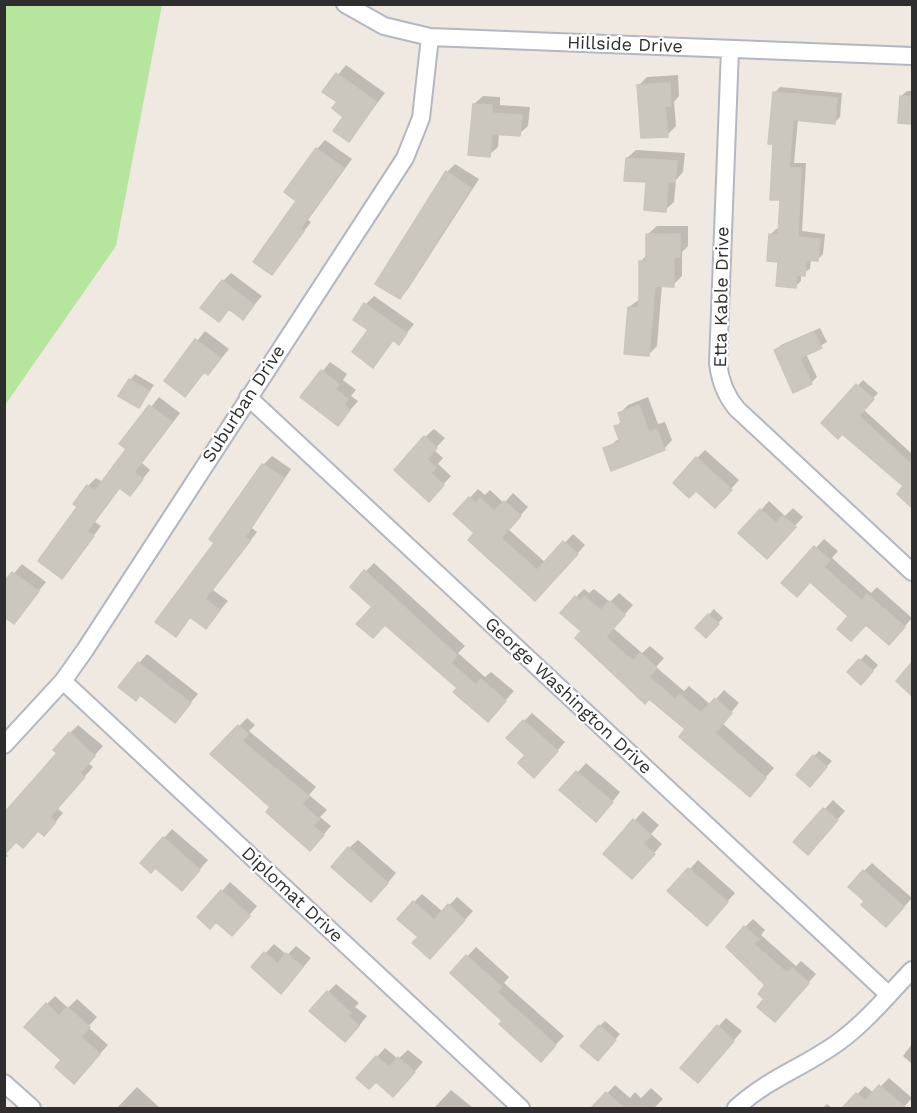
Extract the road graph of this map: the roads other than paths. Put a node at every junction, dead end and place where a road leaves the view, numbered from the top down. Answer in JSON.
{"nodes":[{"id":1,"x":345,"y":4,"type":"edge"},
{"id":2,"x":430,"y":37,"type":"junction"},
{"id":3,"x":730,"y":49,"type":"junction"},
{"id":4,"x":912,"y":56,"type":"edge"},
{"id":5,"x":248,"y":398,"type":"junction"},
{"id":6,"x":912,"y":572,"type":"edge"},
{"id":7,"x":63,"y":681,"type":"junction"},
{"id":8,"x":4,"y":745,"type":"edge"},
{"id":9,"x":912,"y":970,"type":"edge"},
{"id":10,"x":889,"y":995,"type":"junction"},
{"id":11,"x":4,"y":1083,"type":"edge"},
{"id":12,"x":33,"y":1108,"type":"edge"},
{"id":13,"x":521,"y":1108,"type":"edge"},
{"id":14,"x":736,"y":1108,"type":"edge"}],
"edges":[{"from":1,"to":2,"type":"street","name":"Hillside Drive"},
{"from":2,"to":3,"type":"street","name":"Hillside Drive"},
{"from":2,"to":5,"type":"street","name":"Suburban Drive"},
{"from":3,"to":4,"type":"street","name":"Hillside Drive"},
{"from":3,"to":6,"type":"street","name":"Etta Kable Drive"},
{"from":5,"to":7,"type":"street","name":"Suburban Drive"},
{"from":5,"to":10,"type":"street","name":"George Washington Drive"},
{"from":7,"to":8,"type":"street","name":"Suburban Drive"},
{"from":7,"to":13,"type":"street","name":"Diplomat Drive"},
{"from":9,"to":10,"type":"street"},
{"from":10,"to":14,"type":"street"},
{"from":11,"to":12,"type":"street"}]}
